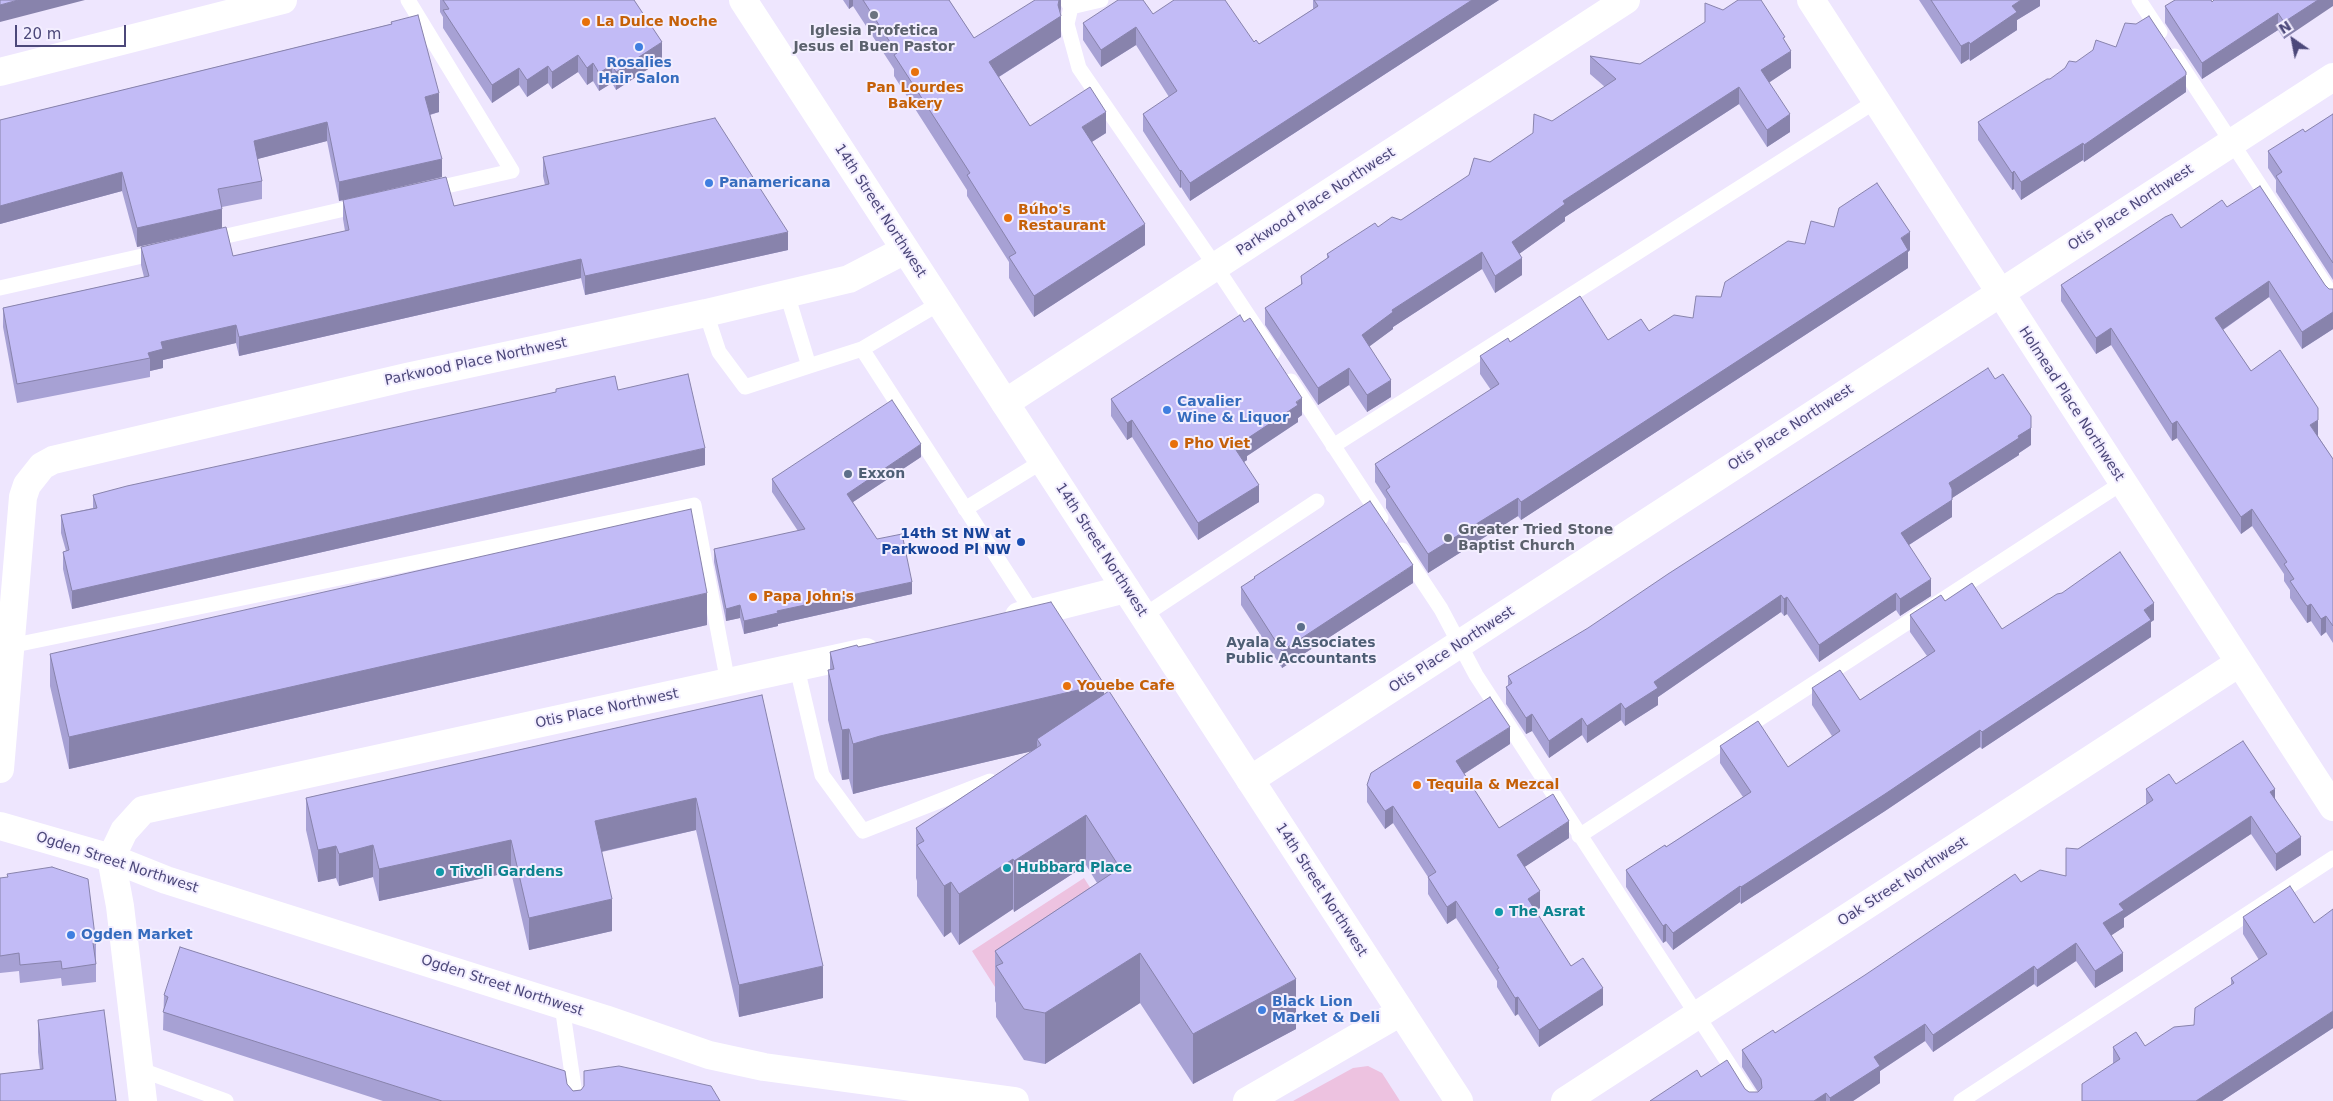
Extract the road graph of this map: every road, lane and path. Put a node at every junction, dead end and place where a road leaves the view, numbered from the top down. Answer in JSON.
{"nodes":[{"id":1,"x":283,"y":0,"type":"edge"},
{"id":2,"x":408,"y":0,"type":"edge"},
{"id":3,"x":743,"y":0,"type":"edge"},
{"id":4,"x":1101,"y":0,"type":"edge"},
{"id":5,"x":1626,"y":0,"type":"edge"},
{"id":6,"x":1811,"y":0,"type":"edge"},
{"id":7,"x":2139,"y":0,"type":"edge"},
{"id":8,"x":1068,"y":4,"type":"edge"},
{"id":9,"x":0,"y":72,"type":"edge"},
{"id":10,"x":2333,"y":77,"type":"edge"},
{"id":11,"x":1876,"y":101,"type":"junction"},
{"id":12,"x":2232,"y":142,"type":"junction"},
{"id":13,"x":416,"y":193,"type":"edge"},
{"id":14,"x":377,"y":202,"type":"edge"},
{"id":15,"x":193,"y":244,"type":"edge"},
{"id":16,"x":174,"y":248,"type":"edge"},
{"id":17,"x":905,"y":250,"type":"junction"},
{"id":18,"x":1216,"y":267,"type":"junction"},
{"id":19,"x":0,"y":288,"type":"edge"},
{"id":20,"x":2000,"y":293,"type":"junction"},
{"id":21,"x":787,"y":294,"type":"junction"},
{"id":22,"x":2333,"y":297,"type":"edge"},
{"id":23,"x":940,"y":303,"type":"junction"},
{"id":24,"x":706,"y":313,"type":"junction"},
{"id":25,"x":862,"y":349,"type":"junction"},
{"id":26,"x":809,"y":366,"type":"junction"},
{"id":27,"x":1005,"y":403,"type":"junction"},
{"id":28,"x":1334,"y":446,"type":"junction"},
{"id":29,"x":1043,"y":461,"type":"junction"},
{"id":30,"x":2122,"y":483,"type":"junction"},
{"id":31,"x":1317,"y":501,"type":"dead end"},
{"id":32,"x":965,"y":509,"type":"junction"},
{"id":33,"x":1126,"y":589,"type":"junction"},
{"id":34,"x":1032,"y":613,"type":"junction"},
{"id":35,"x":1143,"y":616,"type":"junction"},
{"id":36,"x":995,"y":622,"type":"edge"},
{"id":37,"x":1460,"y":645,"type":"junction"},
{"id":38,"x":10,"y":646,"type":"junction"},
{"id":39,"x":891,"y":647,"type":"edge"},
{"id":40,"x":2239,"y":663,"type":"junction"},
{"id":41,"x":797,"y":668,"type":"junction"},
{"id":42,"x":728,"y":683,"type":"junction"},
{"id":43,"x":0,"y":769,"type":"edge"},
{"id":44,"x":1250,"y":780,"type":"junction"},
{"id":45,"x":990,"y":781,"type":"edge"},
{"id":46,"x":2333,"y":807,"type":"edge"},
{"id":47,"x":0,"y":826,"type":"edge"},
{"id":48,"x":1579,"y":836,"type":"junction"},
{"id":49,"x":110,"y":858,"type":"junction"},
{"id":50,"x":2333,"y":858,"type":"edge"},
{"id":51,"x":562,"y":1006,"type":"junction"},
{"id":52,"x":1401,"y":1012,"type":"junction"},
{"id":53,"x":1698,"y":1014,"type":"junction"},
{"id":54,"x":140,"y":1069,"type":"junction"},
{"id":55,"x":143,"y":1101,"type":"edge"},
{"id":56,"x":226,"y":1101,"type":"edge"},
{"id":57,"x":576,"y":1101,"type":"edge"},
{"id":58,"x":1015,"y":1101,"type":"edge"},
{"id":59,"x":1247,"y":1101,"type":"edge"},
{"id":60,"x":1459,"y":1101,"type":"edge"},
{"id":61,"x":1566,"y":1101,"type":"edge"},
{"id":62,"x":1753,"y":1101,"type":"edge"},
{"id":63,"x":1961,"y":1101,"type":"edge"}],
"edges":[{"from":1,"to":9,"type":"street"},
{"from":2,"to":13,"type":"lane"},
{"from":3,"to":17,"type":"street","name":"14th Street Northwest"},
{"from":4,"to":8,"type":"lane"},
{"from":5,"to":18,"type":"street","name":"Parkwood Place Northwest"},
{"from":6,"to":11,"type":"street","name":"Holmead Place Northwest"},
{"from":7,"to":12,"type":"lane"},
{"from":8,"to":18,"type":"lane"},
{"from":10,"to":12,"type":"street","name":"Otis Place Northwest"},
{"from":11,"to":20,"type":"street","name":"Holmead Place Northwest"},
{"from":11,"to":28,"type":"lane"},
{"from":12,"to":20,"type":"street","name":"Otis Place Northwest"},
{"from":12,"to":22,"type":"lane"},
{"from":14,"to":15,"type":"lane"},
{"from":16,"to":19,"type":"lane"},
{"from":17,"to":21,"type":"street","name":"Parkwood Place Northwest"},
{"from":17,"to":23,"type":"street","name":"14th Street Northwest"},
{"from":18,"to":27,"type":"street","name":"Parkwood Place Northwest"},
{"from":18,"to":28,"type":"lane"},
{"from":20,"to":30,"type":"street","name":"Holmead Place Northwest"},
{"from":20,"to":37,"type":"street","name":"Otis Place Northwest"},
{"from":21,"to":24,"type":"street","name":"Parkwood Place Northwest"},
{"from":21,"to":26,"type":"lane"},
{"from":23,"to":25,"type":"lane"},
{"from":23,"to":27,"type":"street","name":"14th Street Northwest"},
{"from":24,"to":26,"type":"lane"},
{"from":24,"to":38,"type":"street","name":"Parkwood Place Northwest"},
{"from":25,"to":26,"type":"lane"},
{"from":25,"to":32,"type":"lane"},
{"from":27,"to":29,"type":"street","name":"14th Street Northwest"},
{"from":28,"to":37,"type":"lane"},
{"from":29,"to":32,"type":"lane"},
{"from":29,"to":33,"type":"street","name":"14th Street Northwest"},
{"from":30,"to":40,"type":"street","name":"Holmead Place Northwest"},
{"from":30,"to":48,"type":"lane"},
{"from":31,"to":35,"type":"lane"},
{"from":32,"to":34,"type":"lane"},
{"from":33,"to":34,"type":"street"},
{"from":33,"to":35,"type":"street","name":"14th Street Northwest"},
{"from":34,"to":36,"type":"street"},
{"from":35,"to":44,"type":"street","name":"14th Street Northwest"},
{"from":37,"to":44,"type":"street","name":"Otis Place Northwest"},
{"from":37,"to":48,"type":"lane"},
{"from":38,"to":42,"type":"lane"},
{"from":38,"to":43,"type":"street"},
{"from":39,"to":41,"type":"street","name":"Otis Place Northwest"},
{"from":40,"to":46,"type":"street","name":"Holmead Place Northwest"},
{"from":40,"to":53,"type":"street","name":"Oak Street Northwest"},
{"from":41,"to":42,"type":"street","name":"Otis Place Northwest"},
{"from":41,"to":45,"type":"lane"},
{"from":42,"to":49,"type":"street","name":"Otis Place Northwest"},
{"from":44,"to":52,"type":"street","name":"14th Street Northwest"},
{"from":47,"to":49,"type":"street","name":"Ogden Street Northwest"},
{"from":48,"to":53,"type":"lane"},
{"from":49,"to":51,"type":"street","name":"Ogden Street Northwest"},
{"from":49,"to":54,"type":"street"},
{"from":50,"to":63,"type":"lane"},
{"from":51,"to":57,"type":"lane"},
{"from":51,"to":58,"type":"street","name":"Ogden Street Northwest"},
{"from":52,"to":59,"type":"street"},
{"from":52,"to":60,"type":"street","name":"14th Street Northwest"},
{"from":53,"to":61,"type":"street","name":"Oak Street Northwest"},
{"from":53,"to":62,"type":"lane"},
{"from":54,"to":55,"type":"street"},
{"from":54,"to":56,"type":"lane"}]}
